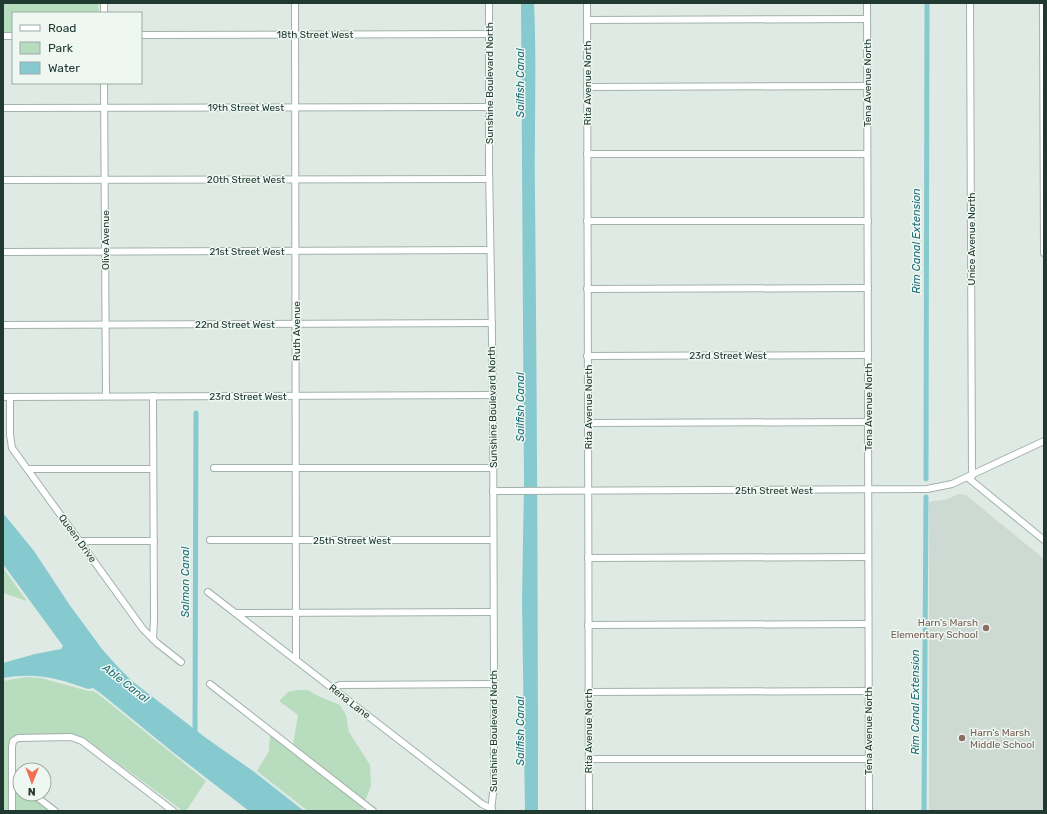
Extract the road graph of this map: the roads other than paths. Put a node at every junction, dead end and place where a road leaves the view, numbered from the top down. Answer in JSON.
{"nodes":[{"id":1,"x":295,"y":3,"type":"edge"},
{"id":2,"x":489,"y":3,"type":"edge"},
{"id":3,"x":587,"y":3,"type":"edge"},
{"id":4,"x":867,"y":3,"type":"edge"},
{"id":5,"x":970,"y":3,"type":"edge"},
{"id":6,"x":1043,"y":3,"type":"edge"},
{"id":7,"x":867,"y":19,"type":"junction"},
{"id":8,"x":587,"y":20,"type":"junction"},
{"id":9,"x":489,"y":34,"type":"junction"},
{"id":10,"x":142,"y":35,"type":"edge"},
{"id":11,"x":295,"y":35,"type":"junction"},
{"id":12,"x":104,"y":84,"type":"edge"},
{"id":13,"x":867,"y":86,"type":"junction"},
{"id":14,"x":587,"y":87,"type":"junction"},
{"id":15,"x":104,"y":107,"type":"junction"},
{"id":16,"x":295,"y":107,"type":"junction"},
{"id":17,"x":489,"y":107,"type":"junction"},
{"id":18,"x":3,"y":108,"type":"edge"},
{"id":19,"x":1044,"y":110,"type":"edge"},
{"id":20,"x":587,"y":154,"type":"junction"},
{"id":21,"x":867,"y":154,"type":"junction"},
{"id":22,"x":490,"y":178,"type":"junction"},
{"id":23,"x":295,"y":179,"type":"junction"},
{"id":24,"x":3,"y":180,"type":"edge"},
{"id":25,"x":105,"y":180,"type":"junction"},
{"id":26,"x":588,"y":221,"type":"junction"},
{"id":27,"x":868,"y":221,"type":"junction"},
{"id":28,"x":490,"y":250,"type":"junction"},
{"id":29,"x":295,"y":251,"type":"junction"},
{"id":30,"x":3,"y":252,"type":"edge"},
{"id":31,"x":105,"y":252,"type":"junction"},
{"id":32,"x":1044,"y":253,"type":"edge"},
{"id":33,"x":868,"y":288,"type":"junction"},
{"id":34,"x":588,"y":289,"type":"junction"},
{"id":35,"x":492,"y":323,"type":"junction"},
{"id":36,"x":3,"y":324,"type":"edge"},
{"id":37,"x":105,"y":324,"type":"junction"},
{"id":38,"x":296,"y":324,"type":"junction"},
{"id":39,"x":868,"y":355,"type":"junction"},
{"id":40,"x":587,"y":356,"type":"junction"},
{"id":41,"x":493,"y":395,"type":"junction"},
{"id":42,"x":106,"y":396,"type":"junction"},
{"id":43,"x":153,"y":396,"type":"junction"},
{"id":44,"x":296,"y":396,"type":"junction"},
{"id":45,"x":3,"y":397,"type":"edge"},
{"id":46,"x":10,"y":397,"type":"junction"},
{"id":47,"x":868,"y":422,"type":"junction"},
{"id":48,"x":588,"y":424,"type":"junction"},
{"id":49,"x":1044,"y":441,"type":"edge"},
{"id":50,"x":154,"y":468,"type":"junction"},
{"id":51,"x":214,"y":468,"type":"dead end"},
{"id":52,"x":296,"y":468,"type":"junction"},
{"id":53,"x":493,"y":468,"type":"junction"},
{"id":54,"x":28,"y":469,"type":"junction"},
{"id":55,"x":969,"y":476,"type":"junction"},
{"id":56,"x":588,"y":490,"type":"junction"},
{"id":57,"x":868,"y":490,"type":"junction"},
{"id":58,"x":493,"y":491,"type":"junction"},
{"id":59,"x":210,"y":540,"type":"dead end"},
{"id":60,"x":296,"y":540,"type":"junction"},
{"id":61,"x":493,"y":540,"type":"junction"},
{"id":62,"x":1044,"y":540,"type":"edge"},
{"id":63,"x":80,"y":541,"type":"junction"},
{"id":64,"x":154,"y":541,"type":"junction"},
{"id":65,"x":868,"y":557,"type":"junction"},
{"id":66,"x":588,"y":558,"type":"junction"},
{"id":67,"x":208,"y":592,"type":"dead end"},
{"id":68,"x":493,"y":612,"type":"junction"},
{"id":69,"x":296,"y":613,"type":"junction"},
{"id":70,"x":236,"y":614,"type":"junction"},
{"id":71,"x":868,"y":624,"type":"junction"},
{"id":72,"x":588,"y":625,"type":"junction"},
{"id":73,"x":153,"y":639,"type":"junction"},
{"id":74,"x":296,"y":660,"type":"junction"},
{"id":75,"x":181,"y":662,"type":"dead end"},
{"id":76,"x":210,"y":684,"type":"dead end"},
{"id":77,"x":494,"y":684,"type":"junction"},
{"id":78,"x":333,"y":688,"type":"junction"},
{"id":79,"x":868,"y":691,"type":"junction"},
{"id":80,"x":588,"y":692,"type":"junction"},
{"id":81,"x":589,"y":759,"type":"junction"},
{"id":82,"x":869,"y":759,"type":"junction"},
{"id":83,"x":12,"y":762,"type":"edge"},
{"id":84,"x":43,"y":802,"type":"edge"},
{"id":85,"x":492,"y":810,"type":"edge"},
{"id":86,"x":55,"y":811,"type":"edge"},
{"id":87,"x":173,"y":811,"type":"edge"},
{"id":88,"x":372,"y":811,"type":"edge"},
{"id":89,"x":588,"y":811,"type":"edge"},
{"id":90,"x":869,"y":811,"type":"edge"}],
"edges":[{"from":1,"to":11,"type":"street","name":"Ruth Avenue"},
{"from":2,"to":9,"type":"street","name":"Sunshine Boulevard North"},
{"from":3,"to":8,"type":"street","name":"Rita Avenue North"},
{"from":4,"to":7,"type":"street","name":"Tena Avenue North"},
{"from":5,"to":55,"type":"street","name":"Unice Avenue North"},
{"from":6,"to":19,"type":"street"},
{"from":7,"to":8,"type":"street"},
{"from":7,"to":13,"type":"street","name":"Tena Avenue North"},
{"from":8,"to":14,"type":"street","name":"Rita Avenue North"},
{"from":9,"to":11,"type":"street","name":"18th Street West"},
{"from":9,"to":17,"type":"street","name":"Sunshine Boulevard North"},
{"from":10,"to":11,"type":"street","name":"18th Street West"},
{"from":11,"to":16,"type":"street","name":"Ruth Avenue"},
{"from":12,"to":15,"type":"street","name":"Olive Avenue"},
{"from":13,"to":14,"type":"street"},
{"from":13,"to":21,"type":"street","name":"Tena Avenue North"},
{"from":14,"to":20,"type":"street","name":"Rita Avenue North"},
{"from":15,"to":16,"type":"street","name":"19th Street West"},
{"from":15,"to":18,"type":"street","name":"19th Street West"},
{"from":15,"to":25,"type":"street","name":"Olive Avenue"},
{"from":16,"to":17,"type":"street","name":"19th Street West"},
{"from":16,"to":23,"type":"street","name":"Ruth Avenue"},
{"from":17,"to":22,"type":"street","name":"Sunshine Boulevard North"},
{"from":19,"to":32,"type":"street"},
{"from":20,"to":21,"type":"street"},
{"from":20,"to":26,"type":"street","name":"Rita Avenue North"},
{"from":21,"to":27,"type":"street","name":"Tena Avenue North"},
{"from":22,"to":23,"type":"street","name":"20th Street West"},
{"from":22,"to":28,"type":"street","name":"Sunshine Boulevard North"},
{"from":23,"to":25,"type":"street","name":"20th Street West"},
{"from":23,"to":29,"type":"street","name":"Ruth Avenue"},
{"from":24,"to":25,"type":"street","name":"20th Street West"},
{"from":25,"to":31,"type":"street","name":"Olive Avenue"},
{"from":26,"to":27,"type":"street"},
{"from":26,"to":34,"type":"street","name":"Rita Avenue North"},
{"from":27,"to":33,"type":"street","name":"Tena Avenue North"},
{"from":28,"to":29,"type":"street","name":"21st Street West"},
{"from":28,"to":35,"type":"street","name":"Sunshine Boulevard North"},
{"from":29,"to":31,"type":"street","name":"21st Street West"},
{"from":29,"to":38,"type":"street","name":"Ruth Avenue"},
{"from":30,"to":31,"type":"street","name":"21st Street West"},
{"from":31,"to":37,"type":"street","name":"Olive Avenue"},
{"from":33,"to":34,"type":"street"},
{"from":33,"to":39,"type":"street","name":"Tena Avenue North"},
{"from":34,"to":40,"type":"street","name":"Rita Avenue North"},
{"from":35,"to":38,"type":"street","name":"22nd Street West"},
{"from":35,"to":41,"type":"street","name":"Sunshine Boulevard North"},
{"from":36,"to":37,"type":"street","name":"22nd Street West"},
{"from":37,"to":38,"type":"street","name":"22nd Street West"},
{"from":37,"to":42,"type":"street","name":"Olive Avenue"},
{"from":38,"to":44,"type":"street","name":"Ruth Avenue"},
{"from":39,"to":40,"type":"street","name":"23rd Street West"},
{"from":39,"to":47,"type":"street","name":"Tena Avenue North"},
{"from":40,"to":48,"type":"street","name":"Rita Avenue North"},
{"from":41,"to":44,"type":"street","name":"23rd Street West"},
{"from":41,"to":53,"type":"street","name":"Sunshine Boulevard North"},
{"from":42,"to":43,"type":"street","name":"23rd Street West"},
{"from":42,"to":46,"type":"street","name":"23rd Street West"},
{"from":43,"to":44,"type":"street","name":"23rd Street West"},
{"from":43,"to":50,"type":"street"},
{"from":44,"to":52,"type":"street","name":"Ruth Avenue"},
{"from":45,"to":46,"type":"street","name":"23rd Street West"},
{"from":46,"to":54,"type":"street","name":"Queen Drive"},
{"from":47,"to":48,"type":"street"},
{"from":47,"to":57,"type":"street","name":"Tena Avenue North"},
{"from":48,"to":56,"type":"street","name":"Rita Avenue North"},
{"from":49,"to":55,"type":"street","name":"25th Street West"},
{"from":50,"to":54,"type":"street"},
{"from":50,"to":64,"type":"street"},
{"from":51,"to":52,"type":"street"},
{"from":52,"to":53,"type":"street"},
{"from":52,"to":60,"type":"street","name":"Ruth Avenue"},
{"from":53,"to":58,"type":"street","name":"Sunshine Boulevard North"},
{"from":54,"to":63,"type":"street","name":"Queen Drive"},
{"from":55,"to":57,"type":"street","name":"25th Street West"},
{"from":55,"to":62,"type":"street"},
{"from":56,"to":57,"type":"street","name":"25th Street West"},
{"from":56,"to":58,"type":"street","name":"25th Street West"},
{"from":56,"to":66,"type":"street","name":"Rita Avenue North"},
{"from":57,"to":65,"type":"street","name":"Tena Avenue North"},
{"from":58,"to":61,"type":"street","name":"Sunshine Boulevard North"},
{"from":59,"to":60,"type":"street","name":"25th Street West"},
{"from":60,"to":61,"type":"street","name":"25th Street West"},
{"from":60,"to":69,"type":"street","name":"Ruth Avenue"},
{"from":61,"to":68,"type":"street","name":"Sunshine Boulevard North"},
{"from":63,"to":64,"type":"street"},
{"from":63,"to":73,"type":"street","name":"Queen Drive"},
{"from":64,"to":73,"type":"street"},
{"from":65,"to":66,"type":"street"},
{"from":65,"to":71,"type":"street","name":"Tena Avenue North"},
{"from":66,"to":72,"type":"street","name":"Rita Avenue North"},
{"from":67,"to":70,"type":"street","name":"Rena Lane"},
{"from":68,"to":69,"type":"street"},
{"from":68,"to":77,"type":"street","name":"Sunshine Boulevard North"},
{"from":69,"to":70,"type":"street"},
{"from":69,"to":74,"type":"street","name":"Ruth Avenue"},
{"from":70,"to":74,"type":"street","name":"Rena Lane"},
{"from":71,"to":72,"type":"street"},
{"from":71,"to":79,"type":"street","name":"Tena Avenue North"},
{"from":72,"to":80,"type":"street","name":"Rita Avenue North"},
{"from":73,"to":75,"type":"street","name":"Queen Drive"},
{"from":74,"to":78,"type":"street","name":"Rena Lane"},
{"from":76,"to":88,"type":"street"},
{"from":77,"to":78,"type":"street"},
{"from":77,"to":85,"type":"street","name":"Sunshine Boulevard North"},
{"from":78,"to":85,"type":"street","name":"Rena Lane"},
{"from":79,"to":80,"type":"street"},
{"from":79,"to":82,"type":"street","name":"Tena Avenue North"},
{"from":80,"to":81,"type":"street","name":"Rita Avenue North"},
{"from":81,"to":82,"type":"street"},
{"from":81,"to":89,"type":"street","name":"Rita Avenue North"},
{"from":82,"to":90,"type":"street","name":"Tena Avenue North"},
{"from":83,"to":87,"type":"street"},
{"from":84,"to":86,"type":"street"}]}
